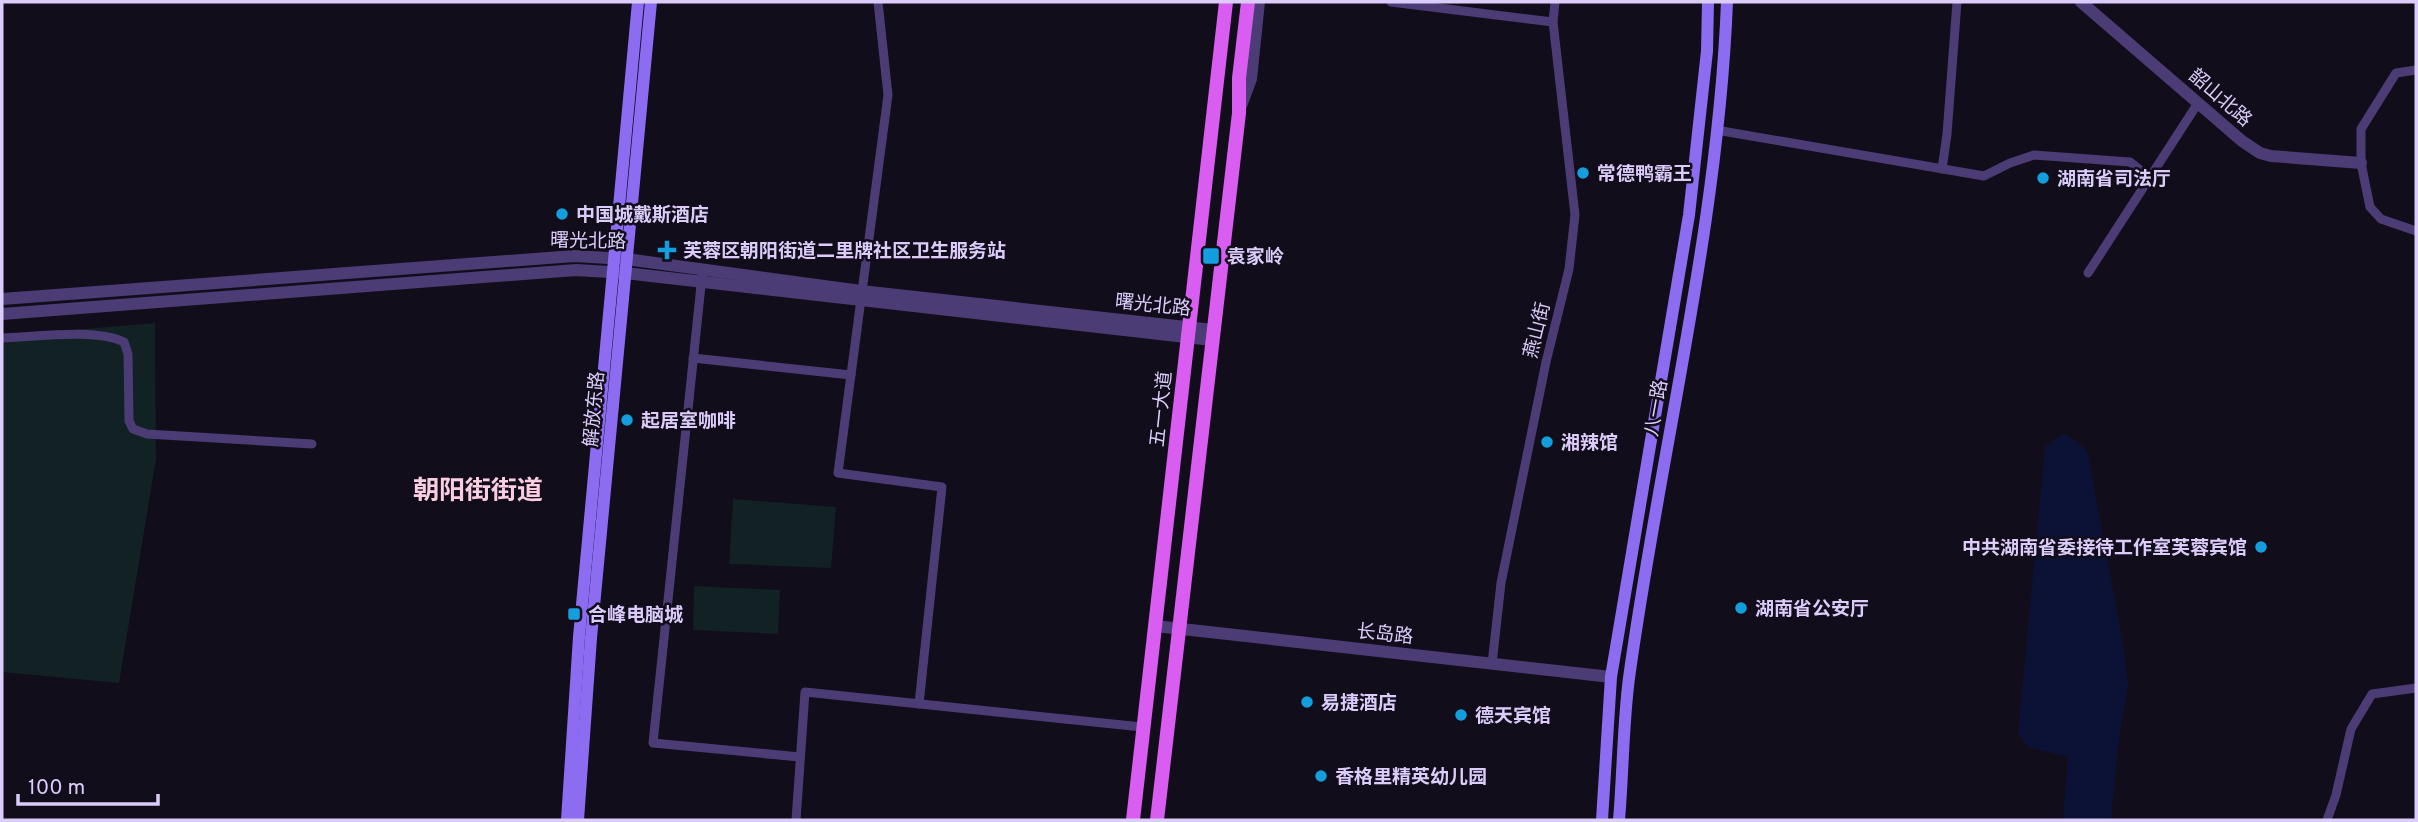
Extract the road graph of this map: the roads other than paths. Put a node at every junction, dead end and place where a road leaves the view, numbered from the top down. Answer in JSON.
{"nodes":[{"id":1,"x":638,"y":2,"type":"edge"},
{"id":2,"x":651,"y":2,"type":"edge"},
{"id":3,"x":878,"y":2,"type":"edge"},
{"id":4,"x":1226,"y":2,"type":"edge"},
{"id":5,"x":1248,"y":2,"type":"edge"},
{"id":6,"x":1259,"y":2,"type":"edge"},
{"id":7,"x":1391,"y":2,"type":"edge"},
{"id":8,"x":1555,"y":2,"type":"edge"},
{"id":9,"x":1708,"y":2,"type":"edge"},
{"id":10,"x":1727,"y":2,"type":"edge"},
{"id":11,"x":1957,"y":2,"type":"edge"},
{"id":12,"x":2081,"y":2,"type":"edge"},
{"id":13,"x":1553,"y":22,"type":"junction"},
{"id":14,"x":2416,"y":69,"type":"edge"},
{"id":15,"x":2198,"y":103,"type":"junction"},
{"id":16,"x":1239,"y":113,"type":"junction"},
{"id":17,"x":1716,"y":130,"type":"junction"},
{"id":18,"x":2361,"y":163,"type":"junction"},
{"id":19,"x":1942,"y":169,"type":"junction"},
{"id":20,"x":2139,"y":169,"type":"dead end"},
{"id":21,"x":2416,"y":231,"type":"edge"},
{"id":22,"x":620,"y":259,"type":"junction"},
{"id":23,"x":619,"y":273,"type":"junction"},
{"id":24,"x":2088,"y":273,"type":"dead end"},
{"id":25,"x":702,"y":277,"type":"junction"},
{"id":26,"x":860,"y":296,"type":"junction"},
{"id":27,"x":2,"y":299,"type":"edge"},
{"id":28,"x":2,"y":314,"type":"edge"},
{"id":29,"x":1188,"y":332,"type":"junction"},
{"id":30,"x":1212,"y":335,"type":"junction"},
{"id":31,"x":2,"y":338,"type":"edge"},
{"id":32,"x":693,"y":358,"type":"junction"},
{"id":33,"x":851,"y":375,"type":"junction"},
{"id":34,"x":312,"y":444,"type":"dead end"},
{"id":35,"x":1155,"y":626,"type":"junction"},
{"id":36,"x":1178,"y":629,"type":"junction"},
{"id":37,"x":1492,"y":664,"type":"junction"},
{"id":38,"x":1611,"y":677,"type":"junction"},
{"id":39,"x":2416,"y":688,"type":"edge"},
{"id":40,"x":919,"y":704,"type":"junction"},
{"id":41,"x":1143,"y":727,"type":"junction"},
{"id":42,"x":800,"y":757,"type":"junction"},
{"id":43,"x":566,"y":820,"type":"edge"},
{"id":44,"x":578,"y":820,"type":"edge"},
{"id":45,"x":796,"y":820,"type":"edge"},
{"id":46,"x":1133,"y":820,"type":"edge"},
{"id":47,"x":1157,"y":820,"type":"edge"},
{"id":48,"x":1602,"y":820,"type":"edge"},
{"id":49,"x":1619,"y":820,"type":"edge"},
{"id":50,"x":2327,"y":820,"type":"edge"}],
"edges":[{"from":1,"to":22,"type":"main road","name":"解放东路"},
{"from":2,"to":22,"type":"main road","name":"解放东路"},
{"from":3,"to":26,"type":"street"},
{"from":4,"to":29,"type":"main road","name":"五一大道"},
{"from":5,"to":16,"type":"main road"},
{"from":6,"to":16,"type":"street"},
{"from":7,"to":13,"type":"street"},
{"from":8,"to":13,"type":"street","name":"燕山街"},
{"from":9,"to":38,"type":"main road","name":"八一路"},
{"from":10,"to":17,"type":"main road","name":"八一路"},
{"from":11,"to":19,"type":"street"},
{"from":12,"to":15,"type":"street","name":"韶山北路"},
{"from":13,"to":37,"type":"street","name":"燕山街"},
{"from":14,"to":18,"type":"street"},
{"from":15,"to":18,"type":"street","name":"韶山北路"},
{"from":15,"to":24,"type":"street"},
{"from":16,"to":30,"type":"main road"},
{"from":17,"to":19,"type":"street"},
{"from":17,"to":49,"type":"main road","name":"八一路"},
{"from":18,"to":21,"type":"street"},
{"from":19,"to":20,"type":"street"},
{"from":22,"to":23,"type":"main road","name":"解放东路"},
{"from":22,"to":25,"type":"street","name":"曙光北路"},
{"from":22,"to":27,"type":"street","name":"曙光北路"},
{"from":23,"to":25,"type":"street","name":"曙光北路"},
{"from":23,"to":28,"type":"street","name":"曙光北路"},
{"from":23,"to":43,"type":"main road","name":"解放东路"},
{"from":23,"to":44,"type":"main road","name":"解放东路"},
{"from":25,"to":26,"type":"street","name":"曙光北路"},
{"from":25,"to":32,"type":"street"},
{"from":26,"to":29,"type":"street","name":"曙光北路"},
{"from":26,"to":33,"type":"street"},
{"from":29,"to":30,"type":"street","name":"曙光北路"},
{"from":29,"to":35,"type":"main road","name":"五一大道"},
{"from":30,"to":36,"type":"main road"},
{"from":31,"to":34,"type":"street"},
{"from":32,"to":33,"type":"street"},
{"from":32,"to":42,"type":"street"},
{"from":33,"to":40,"type":"street"},
{"from":35,"to":36,"type":"street","name":"长岛路"},
{"from":35,"to":41,"type":"main road","name":"五一大道"},
{"from":36,"to":37,"type":"street","name":"长岛路"},
{"from":36,"to":47,"type":"main road"},
{"from":37,"to":38,"type":"street","name":"长岛路"},
{"from":38,"to":48,"type":"main road","name":"八一路"},
{"from":39,"to":50,"type":"street"},
{"from":40,"to":41,"type":"street"},
{"from":40,"to":42,"type":"street"},
{"from":41,"to":46,"type":"main road","name":"五一大道"},
{"from":42,"to":45,"type":"street"}]}
